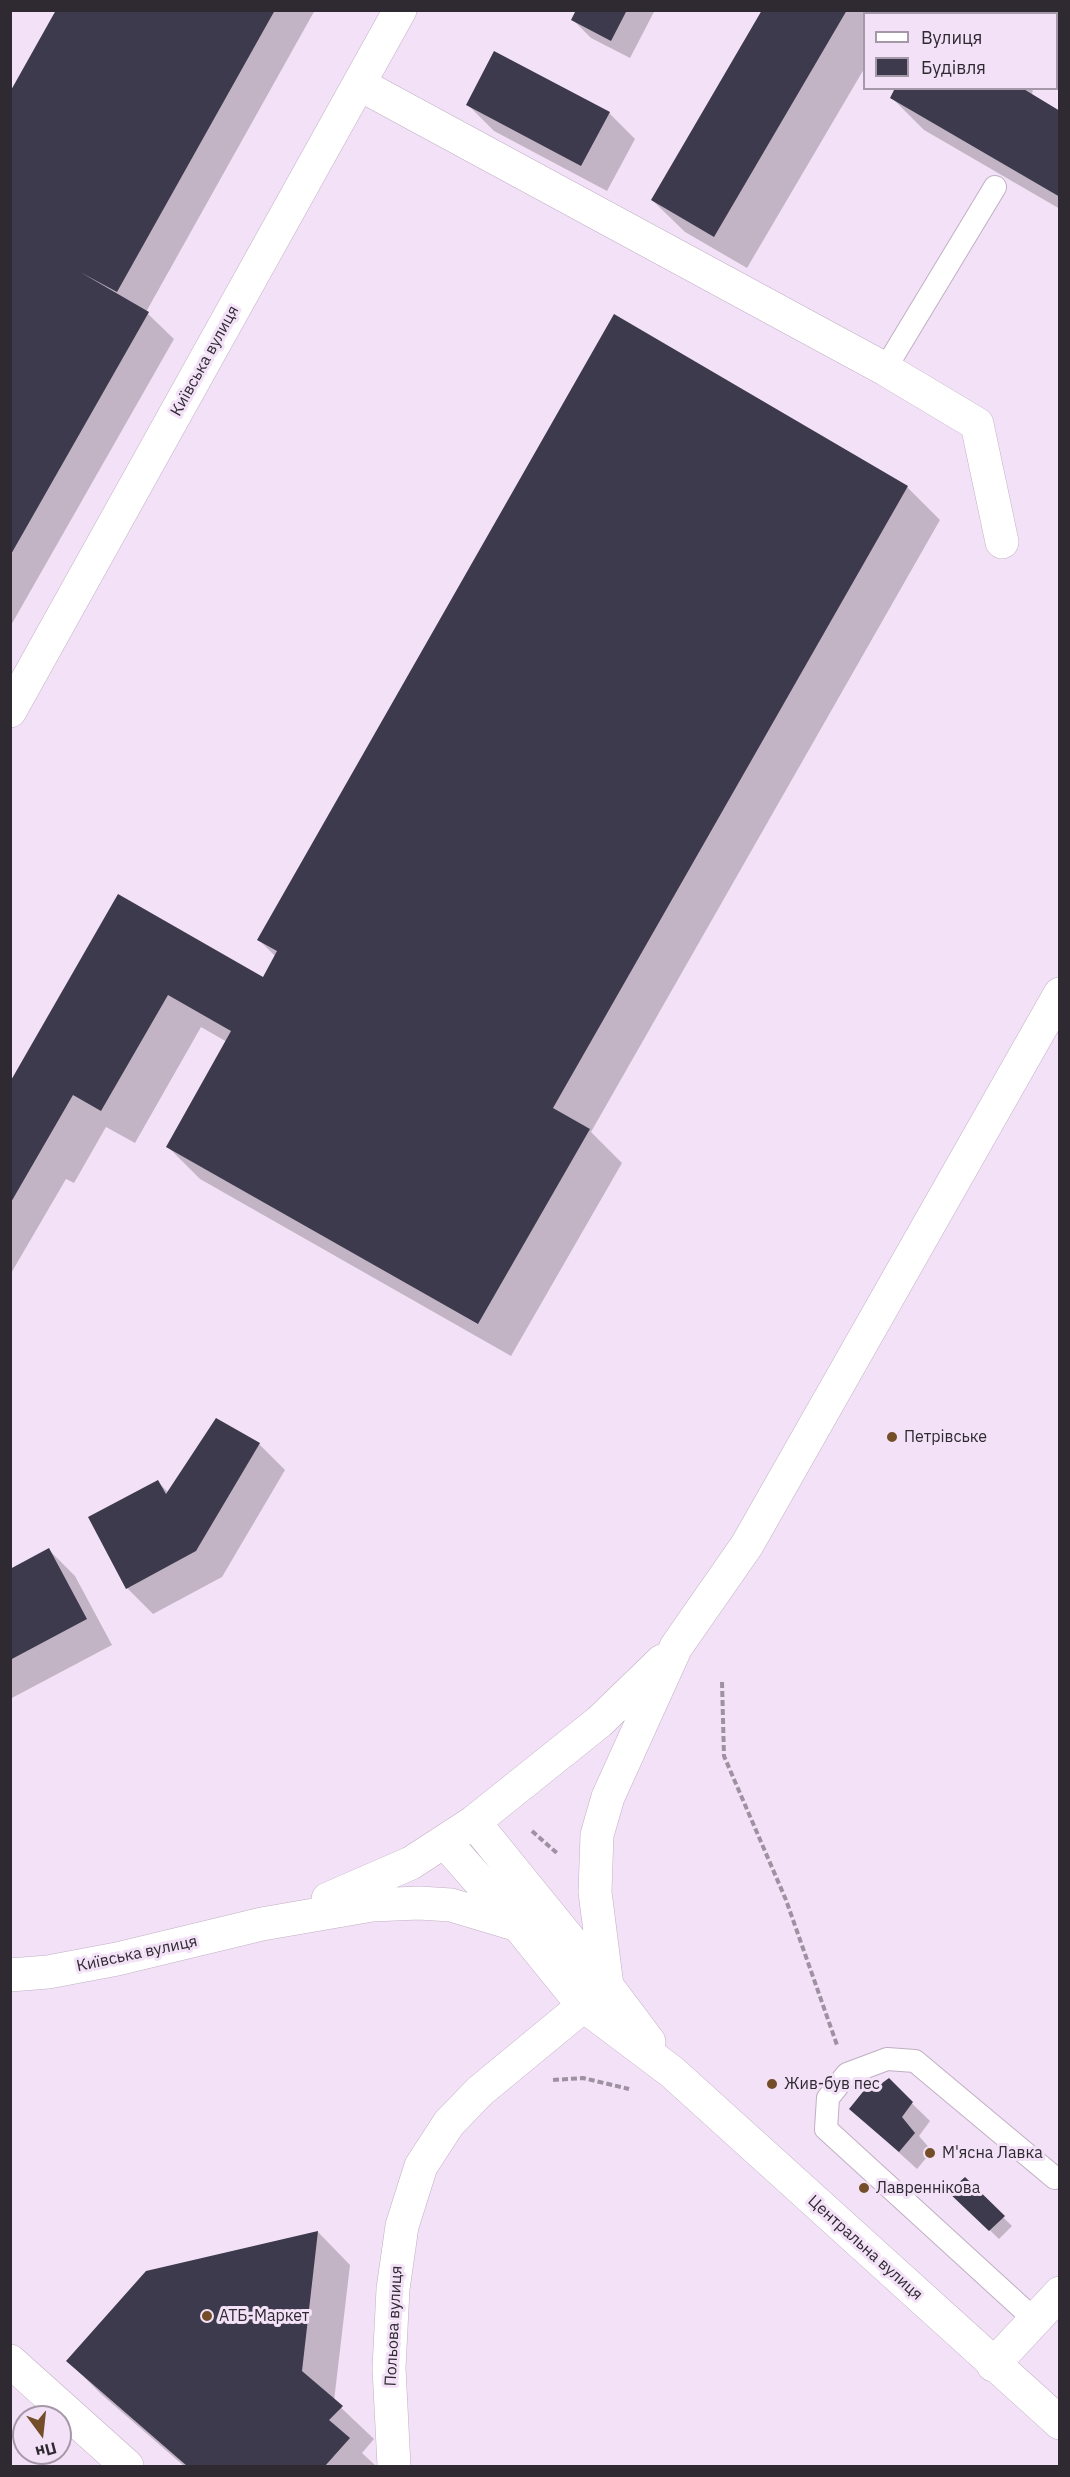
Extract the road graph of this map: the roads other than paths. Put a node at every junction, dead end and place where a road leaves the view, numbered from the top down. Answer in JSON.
{"nodes":[{"id":1,"x":400,"y":10,"type":"edge"},
{"id":2,"x":359,"y":84,"type":"junction"},
{"id":3,"x":995,"y":188,"type":"dead end"},
{"id":4,"x":885,"y":369,"type":"junction"},
{"id":5,"x":1002,"y":542,"type":"dead end"},
{"id":6,"x":10,"y":711,"type":"edge"},
{"id":7,"x":1059,"y":994,"type":"edge"},
{"id":8,"x":676,"y":1647,"type":"junction"},
{"id":9,"x":474,"y":1822,"type":"junction"},
{"id":10,"x":445,"y":1842,"type":"junction"},
{"id":11,"x":261,"y":1924,"type":"junction"},
{"id":12,"x":518,"y":1925,"type":"junction"},
{"id":13,"x":10,"y":1975,"type":"edge"},
{"id":14,"x":595,"y":1995,"type":"junction"},
{"id":15,"x":1055,"y":2178,"type":"dead end"},
{"id":16,"x":1059,"y":2293,"type":"edge"},
{"id":17,"x":1035,"y":2320,"type":"junction"},
{"id":18,"x":10,"y":2361,"type":"edge"},
{"id":19,"x":993,"y":2365,"type":"junction"},
{"id":20,"x":1059,"y":2423,"type":"edge"},
{"id":21,"x":127,"y":2466,"type":"edge"},
{"id":22,"x":394,"y":2466,"type":"edge"}],
"edges":[{"from":1,"to":2,"type":"main road","name":"Київська вулиця"},
{"from":2,"to":4,"type":"main road"},
{"from":2,"to":6,"type":"main road","name":"Київська вулиця"},
{"from":3,"to":4,"type":"lane"},
{"from":4,"to":5,"type":"main road"},
{"from":7,"to":8,"type":"main road"},
{"from":8,"to":9,"type":"main road"},
{"from":8,"to":14,"type":"main road"},
{"from":9,"to":10,"type":"main road"},
{"from":9,"to":14,"type":"main road"},
{"from":10,"to":11,"type":"main road"},
{"from":10,"to":12,"type":"main road"},
{"from":11,"to":12,"type":"main road"},
{"from":11,"to":13,"type":"main road","name":"Київська вулиця"},
{"from":12,"to":14,"type":"main road"},
{"from":14,"to":19,"type":"main road","name":"Центральна вулиця"},
{"from":14,"to":22,"type":"main road","name":"Польова вулиця"},
{"from":15,"to":17,"type":"lane"},
{"from":16,"to":17,"type":"main road"},
{"from":17,"to":19,"type":"main road"},
{"from":18,"to":21,"type":"main road"},
{"from":19,"to":20,"type":"main road","name":"Центральна вулиця"}]}
